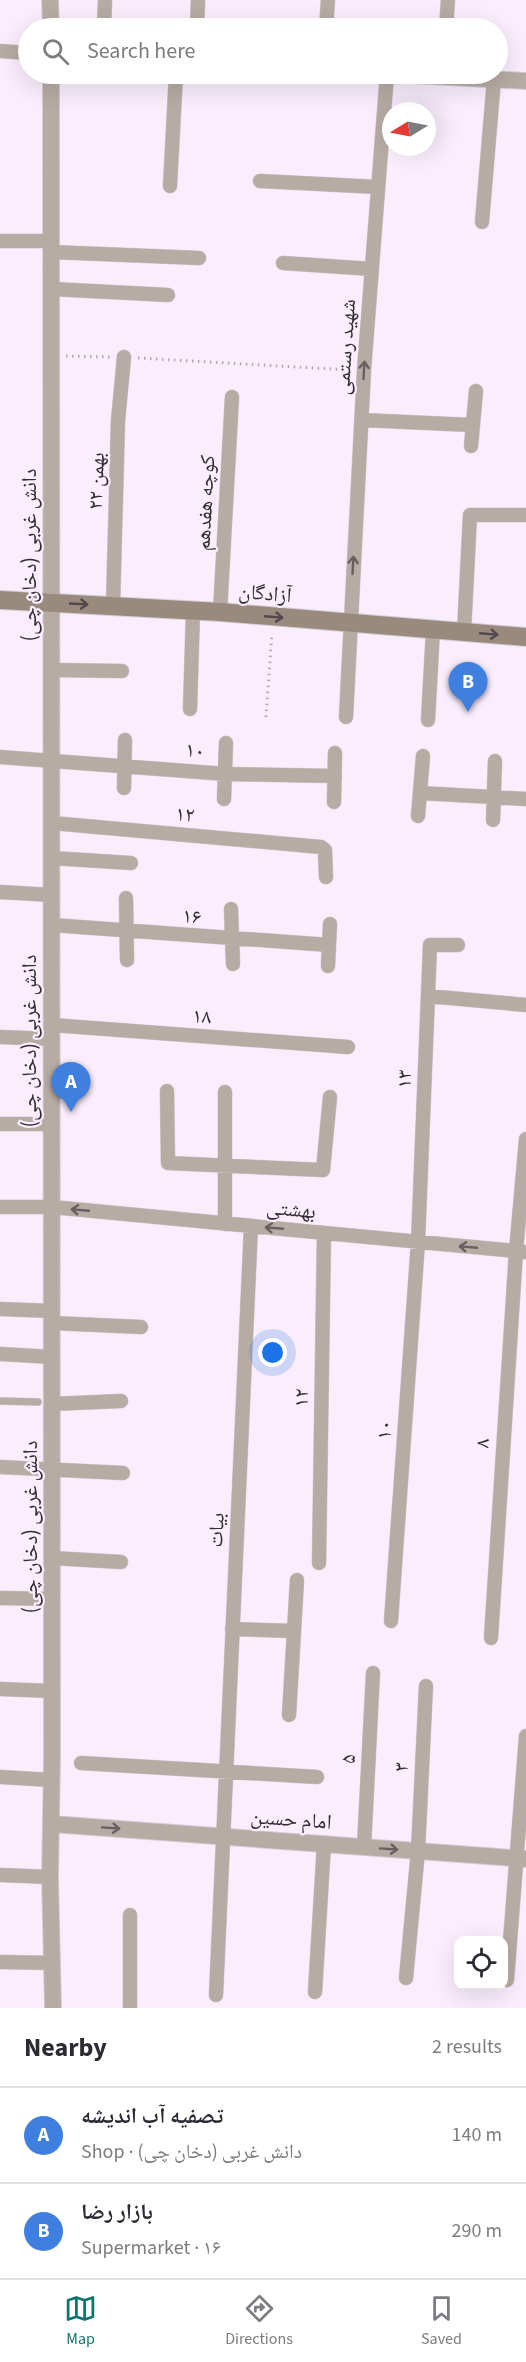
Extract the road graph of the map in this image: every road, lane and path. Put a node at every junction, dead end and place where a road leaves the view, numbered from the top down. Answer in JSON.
{"nodes":[{"id":1,"x":50,"y":0,"type":"edge"},
{"id":2,"x":105,"y":0,"type":"edge"},
{"id":3,"x":198,"y":0,"type":"edge"},
{"id":4,"x":328,"y":0,"type":"edge"},
{"id":5,"x":448,"y":0,"type":"edge"},
{"id":6,"x":51,"y":18,"type":"edge"},
{"id":7,"x":104,"y":18,"type":"edge"},
{"id":8,"x":197,"y":18,"type":"edge"},
{"id":9,"x":327,"y":18,"type":"edge"},
{"id":10,"x":447,"y":18,"type":"edge"},
{"id":11,"x":0,"y":51,"type":"edge"},
{"id":12,"x":18,"y":52,"type":"edge"},
{"id":13,"x":508,"y":80,"type":"edge"},
{"id":14,"x":526,"y":81,"type":"edge"},
{"id":15,"x":51,"y":84,"type":"edge"},
{"id":16,"x":176,"y":84,"type":"edge"},
{"id":17,"x":386,"y":84,"type":"edge"},
{"id":18,"x":494,"y":84,"type":"edge"},
{"id":19,"x":260,"y":181,"type":"dead end"},
{"id":20,"x":170,"y":186,"type":"dead end"},
{"id":21,"x":378,"y":187,"type":"junction"},
{"id":22,"x":482,"y":222,"type":"dead end"},
{"id":23,"x":0,"y":240,"type":"edge"},
{"id":24,"x":51,"y":247,"type":"junction"},
{"id":25,"x":200,"y":258,"type":"dead end"},
{"id":26,"x":283,"y":263,"type":"dead end"},
{"id":27,"x":372,"y":269,"type":"junction"},
{"id":28,"x":52,"y":289,"type":"junction"},
{"id":29,"x":168,"y":295,"type":"dead end"},
{"id":30,"x":51,"y":355,"type":"junction"},
{"id":31,"x":124,"y":357,"type":"junction"},
{"id":32,"x":364,"y":370,"type":"junction"},
{"id":33,"x":476,"y":391,"type":"dead end"},
{"id":34,"x":232,"y":397,"type":"dead end"},
{"id":35,"x":362,"y":420,"type":"junction"},
{"id":36,"x":471,"y":425,"type":"junction"},
{"id":37,"x":471,"y":446,"type":"dead end"},
{"id":38,"x":526,"y":515,"type":"edge"},
{"id":39,"x":0,"y":600,"type":"edge"},
{"id":40,"x":52,"y":603,"type":"junction"},
{"id":41,"x":113,"y":606,"type":"junction"},
{"id":42,"x":193,"y":612,"type":"junction"},
{"id":43,"x":220,"y":612,"type":"junction"},
{"id":44,"x":273,"y":616,"type":"junction"},
{"id":45,"x":350,"y":623,"type":"junction"},
{"id":46,"x":434,"y":630,"type":"junction"},
{"id":47,"x":464,"y":632,"type":"junction"},
{"id":48,"x":526,"y":638,"type":"edge"},
{"id":49,"x":52,"y":670,"type":"junction"},
{"id":50,"x":122,"y":671,"type":"dead end"},
{"id":51,"x":190,"y":709,"type":"dead end"},
{"id":52,"x":266,"y":717,"type":"dead end"},
{"id":53,"x":346,"y":717,"type":"dead end"},
{"id":54,"x":428,"y":720,"type":"dead end"},
{"id":55,"x":125,"y":740,"type":"dead end"},
{"id":56,"x":226,"y":743,"type":"dead end"},
{"id":57,"x":335,"y":753,"type":"dead end"},
{"id":58,"x":423,"y":756,"type":"dead end"},
{"id":59,"x":0,"y":757,"type":"edge"},
{"id":60,"x":52,"y":759,"type":"junction"},
{"id":61,"x":495,"y":761,"type":"dead end"},
{"id":62,"x":124,"y":766,"type":"junction"},
{"id":63,"x":226,"y":774,"type":"junction"},
{"id":64,"x":335,"y":777,"type":"junction"},
{"id":65,"x":124,"y":788,"type":"dead end"},
{"id":66,"x":420,"y":793,"type":"junction"},
{"id":67,"x":494,"y":797,"type":"junction"},
{"id":68,"x":224,"y":799,"type":"dead end"},
{"id":69,"x":526,"y":799,"type":"edge"},
{"id":70,"x":334,"y":802,"type":"dead end"},
{"id":71,"x":418,"y":816,"type":"dead end"},
{"id":72,"x":493,"y":819,"type":"dead end"},
{"id":73,"x":51,"y":823,"type":"junction"},
{"id":74,"x":52,"y":858,"type":"junction"},
{"id":75,"x":131,"y":862,"type":"dead end"},
{"id":76,"x":326,"y":877,"type":"dead end"},
{"id":77,"x":0,"y":892,"type":"edge"},
{"id":78,"x":52,"y":895,"type":"junction"},
{"id":79,"x":126,"y":898,"type":"dead end"},
{"id":80,"x":231,"y":909,"type":"dead end"},
{"id":81,"x":330,"y":924,"type":"dead end"},
{"id":82,"x":52,"y":925,"type":"junction"},
{"id":83,"x":126,"y":932,"type":"junction"},
{"id":84,"x":232,"y":940,"type":"junction"},
{"id":85,"x":329,"y":945,"type":"junction"},
{"id":86,"x":458,"y":945,"type":"dead end"},
{"id":87,"x":128,"y":960,"type":"dead end"},
{"id":88,"x":233,"y":964,"type":"dead end"},
{"id":89,"x":328,"y":966,"type":"dead end"},
{"id":90,"x":428,"y":996,"type":"junction"},
{"id":91,"x":526,"y":1005,"type":"edge"},
{"id":92,"x":52,"y":1032,"type":"junction"},
{"id":93,"x":0,"y":1037,"type":"edge"},
{"id":94,"x":348,"y":1047,"type":"dead end"},
{"id":95,"x":167,"y":1091,"type":"dead end"},
{"id":96,"x":225,"y":1092,"type":"dead end"},
{"id":97,"x":330,"y":1097,"type":"dead end"},
{"id":98,"x":0,"y":1124,"type":"edge"},
{"id":99,"x":52,"y":1124,"type":"junction"},
{"id":100,"x":526,"y":1139,"type":"edge"},
{"id":101,"x":225,"y":1168,"type":"junction"},
{"id":102,"x":0,"y":1207,"type":"edge"},
{"id":103,"x":52,"y":1207,"type":"junction"},
{"id":104,"x":225,"y":1224,"type":"junction"},
{"id":105,"x":251,"y":1226,"type":"junction"},
{"id":106,"x":324,"y":1233,"type":"junction"},
{"id":107,"x":418,"y":1242,"type":"junction"},
{"id":108,"x":521,"y":1252,"type":"edge"},
{"id":109,"x":0,"y":1309,"type":"edge"},
{"id":110,"x":52,"y":1317,"type":"junction"},
{"id":111,"x":141,"y":1327,"type":"dead end"},
{"id":112,"x":0,"y":1354,"type":"edge"},
{"id":113,"x":52,"y":1357,"type":"junction"},
{"id":114,"x":0,"y":1401,"type":"edge"},
{"id":115,"x":121,"y":1401,"type":"dead end"},
{"id":116,"x":45,"y":1403,"type":"junction"},
{"id":117,"x":0,"y":1467,"type":"edge"},
{"id":118,"x":52,"y":1468,"type":"junction"},
{"id":119,"x":123,"y":1473,"type":"dead end"},
{"id":120,"x":52,"y":1558,"type":"junction"},
{"id":121,"x":121,"y":1562,"type":"dead end"},
{"id":122,"x":319,"y":1563,"type":"dead end"},
{"id":123,"x":297,"y":1580,"type":"dead end"},
{"id":124,"x":0,"y":1598,"type":"edge"},
{"id":125,"x":52,"y":1599,"type":"junction"},
{"id":126,"x":391,"y":1621,"type":"dead end"},
{"id":127,"x":232,"y":1629,"type":"junction"},
{"id":128,"x":294,"y":1631,"type":"junction"},
{"id":129,"x":491,"y":1638,"type":"dead end"},
{"id":130,"x":373,"y":1673,"type":"dead end"},
{"id":131,"x":426,"y":1686,"type":"dead end"},
{"id":132,"x":0,"y":1689,"type":"edge"},
{"id":133,"x":52,"y":1691,"type":"junction"},
{"id":134,"x":289,"y":1715,"type":"dead end"},
{"id":135,"x":526,"y":1736,"type":"edge"},
{"id":136,"x":81,"y":1763,"type":"dead end"},
{"id":137,"x":225,"y":1771,"type":"junction"},
{"id":138,"x":0,"y":1777,"type":"edge"},
{"id":139,"x":317,"y":1777,"type":"dead end"},
{"id":140,"x":52,"y":1780,"type":"junction"},
{"id":141,"x":52,"y":1824,"type":"junction"},
{"id":142,"x":222,"y":1837,"type":"junction"},
{"id":143,"x":324,"y":1844,"type":"junction"},
{"id":144,"x":364,"y":1847,"type":"junction"},
{"id":145,"x":418,"y":1851,"type":"junction"},
{"id":146,"x":522,"y":1858,"type":"edge"},
{"id":147,"x":0,"y":1875,"type":"edge"},
{"id":148,"x":50,"y":1877,"type":"junction"},
{"id":149,"x":130,"y":1915,"type":"dead end"},
{"id":150,"x":0,"y":1962,"type":"edge"},
{"id":151,"x":52,"y":1963,"type":"junction"},
{"id":152,"x":508,"y":1972,"type":"edge"},
{"id":153,"x":406,"y":1978,"type":"dead end"},
{"id":154,"x":315,"y":1992,"type":"dead end"},
{"id":155,"x":216,"y":1995,"type":"dead end"},
{"id":156,"x":53,"y":2008,"type":"edge"},
{"id":157,"x":130,"y":2008,"type":"edge"}],
"edges":[{"from":1,"to":6,"type":"street"},
{"from":2,"to":7,"type":"street"},
{"from":3,"to":8,"type":"street"},
{"from":4,"to":9,"type":"street"},
{"from":5,"to":10,"type":"street"},
{"from":11,"to":12,"type":"street"},
{"from":13,"to":14,"type":"street"},
{"from":15,"to":24,"type":"street","name":"دانش غربی (دخان چی)"},
{"from":16,"to":20,"type":"street"},
{"from":17,"to":21,"type":"street","name":"شهید رستمی"},
{"from":18,"to":22,"type":"street"},
{"from":19,"to":21,"type":"street"},
{"from":21,"to":27,"type":"street","name":"شهید رستمی"},
{"from":23,"to":24,"type":"street"},
{"from":24,"to":25,"type":"street"},
{"from":24,"to":28,"type":"street","name":"دانش غربی (دخان چی)"},
{"from":26,"to":27,"type":"street"},
{"from":32,"to":27,"type":"street","name":"شهید رستمی","one_way":true},
{"from":28,"to":29,"type":"street"},
{"from":28,"to":30,"type":"street","name":"دانش غربی (دخان چی)"},
{"from":30,"to":31,"type":"path"},
{"from":30,"to":40,"type":"street","name":"دانش غربی (دخان چی)"},
{"from":31,"to":32,"type":"path"},
{"from":31,"to":41,"type":"street","name":"۲۲ بهمن"},
{"from":32,"to":35,"type":"street","name":"شهید رستمی"},
{"from":33,"to":36,"type":"street"},
{"from":34,"to":43,"type":"street","name":"کوچه هفدهم"},
{"from":35,"to":36,"type":"street"},
{"from":45,"to":35,"type":"street","name":"شهید رستمی","one_way":true},
{"from":36,"to":37,"type":"street"},
{"from":38,"to":47,"type":"street"},
{"from":39,"to":40,"type":"main road","name":"آزادگان"},
{"from":40,"to":41,"type":"main road","name":"آزادگان","one_way":true},
{"from":40,"to":49,"type":"street","name":"دانش غربی (دخان چی)"},
{"from":41,"to":42,"type":"main road","name":"آزادگان"},
{"from":42,"to":43,"type":"main road","name":"آزادگان"},
{"from":42,"to":51,"type":"street"},
{"from":43,"to":44,"type":"main road","name":"آزادگان"},
{"from":44,"to":45,"type":"main road","name":"آزادگان","one_way":true},
{"from":44,"to":52,"type":"path"},
{"from":45,"to":46,"type":"main road","name":"آزادگان"},
{"from":45,"to":53,"type":"street","name":"شهید رستمی"},
{"from":46,"to":47,"type":"main road","name":"آزادگان"},
{"from":46,"to":54,"type":"street"},
{"from":47,"to":48,"type":"main road","name":"آزادگان","one_way":true},
{"from":49,"to":50,"type":"street"},
{"from":49,"to":60,"type":"street","name":"دانش غربی (دخان چی)"},
{"from":55,"to":62,"type":"street"},
{"from":56,"to":63,"type":"street"},
{"from":57,"to":64,"type":"street"},
{"from":58,"to":66,"type":"street"},
{"from":59,"to":60,"type":"street","name":"۱۰"},
{"from":60,"to":62,"type":"street","name":"۱۰"},
{"from":60,"to":73,"type":"street","name":"دانش غربی (دخان چی)"},
{"from":61,"to":67,"type":"street"},
{"from":62,"to":63,"type":"street","name":"۱۰"},
{"from":62,"to":65,"type":"street"},
{"from":63,"to":64,"type":"street","name":"۱۰"},
{"from":63,"to":68,"type":"street"},
{"from":64,"to":70,"type":"street"},
{"from":66,"to":67,"type":"street"},
{"from":66,"to":71,"type":"street"},
{"from":67,"to":69,"type":"street"},
{"from":67,"to":72,"type":"street"},
{"from":73,"to":74,"type":"street","name":"دانش غربی (دخان چی)"},
{"from":73,"to":76,"type":"street","name":"۱۲"},
{"from":74,"to":75,"type":"street"},
{"from":74,"to":78,"type":"street","name":"دانش غربی (دخان چی)"},
{"from":77,"to":78,"type":"street"},
{"from":78,"to":82,"type":"street","name":"دانش غربی (دخان چی)"},
{"from":79,"to":83,"type":"street"},
{"from":80,"to":84,"type":"street"},
{"from":81,"to":85,"type":"street"},
{"from":82,"to":83,"type":"street","name":"۱۶"},
{"from":82,"to":92,"type":"street","name":"دانش غربی (دخان چی)"},
{"from":83,"to":84,"type":"street","name":"۱۶"},
{"from":83,"to":87,"type":"street"},
{"from":84,"to":85,"type":"street","name":"۱۶"},
{"from":84,"to":88,"type":"street"},
{"from":85,"to":89,"type":"street"},
{"from":86,"to":90,"type":"street","name":"۱۳"},
{"from":90,"to":91,"type":"street"},
{"from":90,"to":107,"type":"street","name":"۱۳"},
{"from":92,"to":93,"type":"street","name":"۱۸"},
{"from":92,"to":94,"type":"street","name":"۱۸"},
{"from":92,"to":99,"type":"street","name":"دانش غربی (دخان چی)"},
{"from":95,"to":101,"type":"street"},
{"from":96,"to":101,"type":"street"},
{"from":97,"to":101,"type":"street"},
{"from":98,"to":99,"type":"street"},
{"from":99,"to":103,"type":"street","name":"دانش غربی (دخان چی)"},
{"from":100,"to":108,"type":"street","name":"۸"},
{"from":101,"to":104,"type":"street"},
{"from":102,"to":103,"type":"street","name":"بهشتی"},
{"from":104,"to":103,"type":"street","name":"بهشتی","one_way":true},
{"from":103,"to":110,"type":"street","name":"دانش غربی (دخان چی)"},
{"from":104,"to":105,"type":"street","name":"بهشتی"},
{"from":106,"to":105,"type":"street","name":"بهشتی","one_way":true},
{"from":105,"to":127,"type":"street","name":"بیات"},
{"from":106,"to":107,"type":"street","name":"بهشتی"},
{"from":106,"to":122,"type":"street","name":"۱۲"},
{"from":108,"to":107,"type":"street","name":"بهشتی","one_way":true},
{"from":107,"to":126,"type":"street","name":"۱۰"},
{"from":108,"to":129,"type":"street","name":"۸"},
{"from":109,"to":110,"type":"street"},
{"from":110,"to":111,"type":"street"},
{"from":110,"to":113,"type":"street","name":"دانش غربی (دخان چی)"},
{"from":112,"to":113,"type":"street"},
{"from":113,"to":116,"type":"street","name":"دانش غربی (دخان چی)"},
{"from":114,"to":116,"type":"lane"},
{"from":115,"to":116,"type":"street"},
{"from":116,"to":118,"type":"street","name":"دانش غربی (دخان چی)"},
{"from":117,"to":118,"type":"street"},
{"from":118,"to":119,"type":"street"},
{"from":118,"to":120,"type":"street","name":"دانش غربی (دخان چی)"},
{"from":120,"to":121,"type":"street"},
{"from":120,"to":125,"type":"street","name":"دانش غربی (دخان چی)"},
{"from":123,"to":128,"type":"street"},
{"from":124,"to":125,"type":"street"},
{"from":125,"to":133,"type":"street","name":"دانش غربی (دخان چی)"},
{"from":127,"to":128,"type":"street"},
{"from":127,"to":137,"type":"street","name":"بیات"},
{"from":128,"to":134,"type":"street"},
{"from":130,"to":144,"type":"street","name":"۵"},
{"from":131,"to":145,"type":"street","name":"۳"},
{"from":132,"to":133,"type":"street"},
{"from":133,"to":140,"type":"street","name":"دانش غربی (دخان چی)"},
{"from":135,"to":146,"type":"street"},
{"from":136,"to":137,"type":"street"},
{"from":137,"to":139,"type":"street"},
{"from":137,"to":142,"type":"street","name":"بیات"},
{"from":138,"to":140,"type":"street"},
{"from":140,"to":141,"type":"street","name":"دانش غربی (دخان چی)"},
{"from":141,"to":142,"type":"street","name":"امام حسین","one_way":true},
{"from":141,"to":148,"type":"street","name":"دانش غربی (دخان چی)"},
{"from":142,"to":143,"type":"street","name":"امام حسین"},
{"from":142,"to":155,"type":"street"},
{"from":143,"to":144,"type":"street","name":"امام حسین"},
{"from":143,"to":154,"type":"street"},
{"from":144,"to":145,"type":"street","name":"امام حسین","one_way":true},
{"from":145,"to":146,"type":"street","name":"امام حسین"},
{"from":145,"to":153,"type":"street","name":"۳"},
{"from":146,"to":152,"type":"street"},
{"from":147,"to":148,"type":"street"},
{"from":148,"to":151,"type":"street","name":"دانش غربی (دخان چی)"},
{"from":149,"to":157,"type":"street"},
{"from":150,"to":151,"type":"street"},
{"from":151,"to":156,"type":"street","name":"دانش غربی (دخان چی)"}]}
